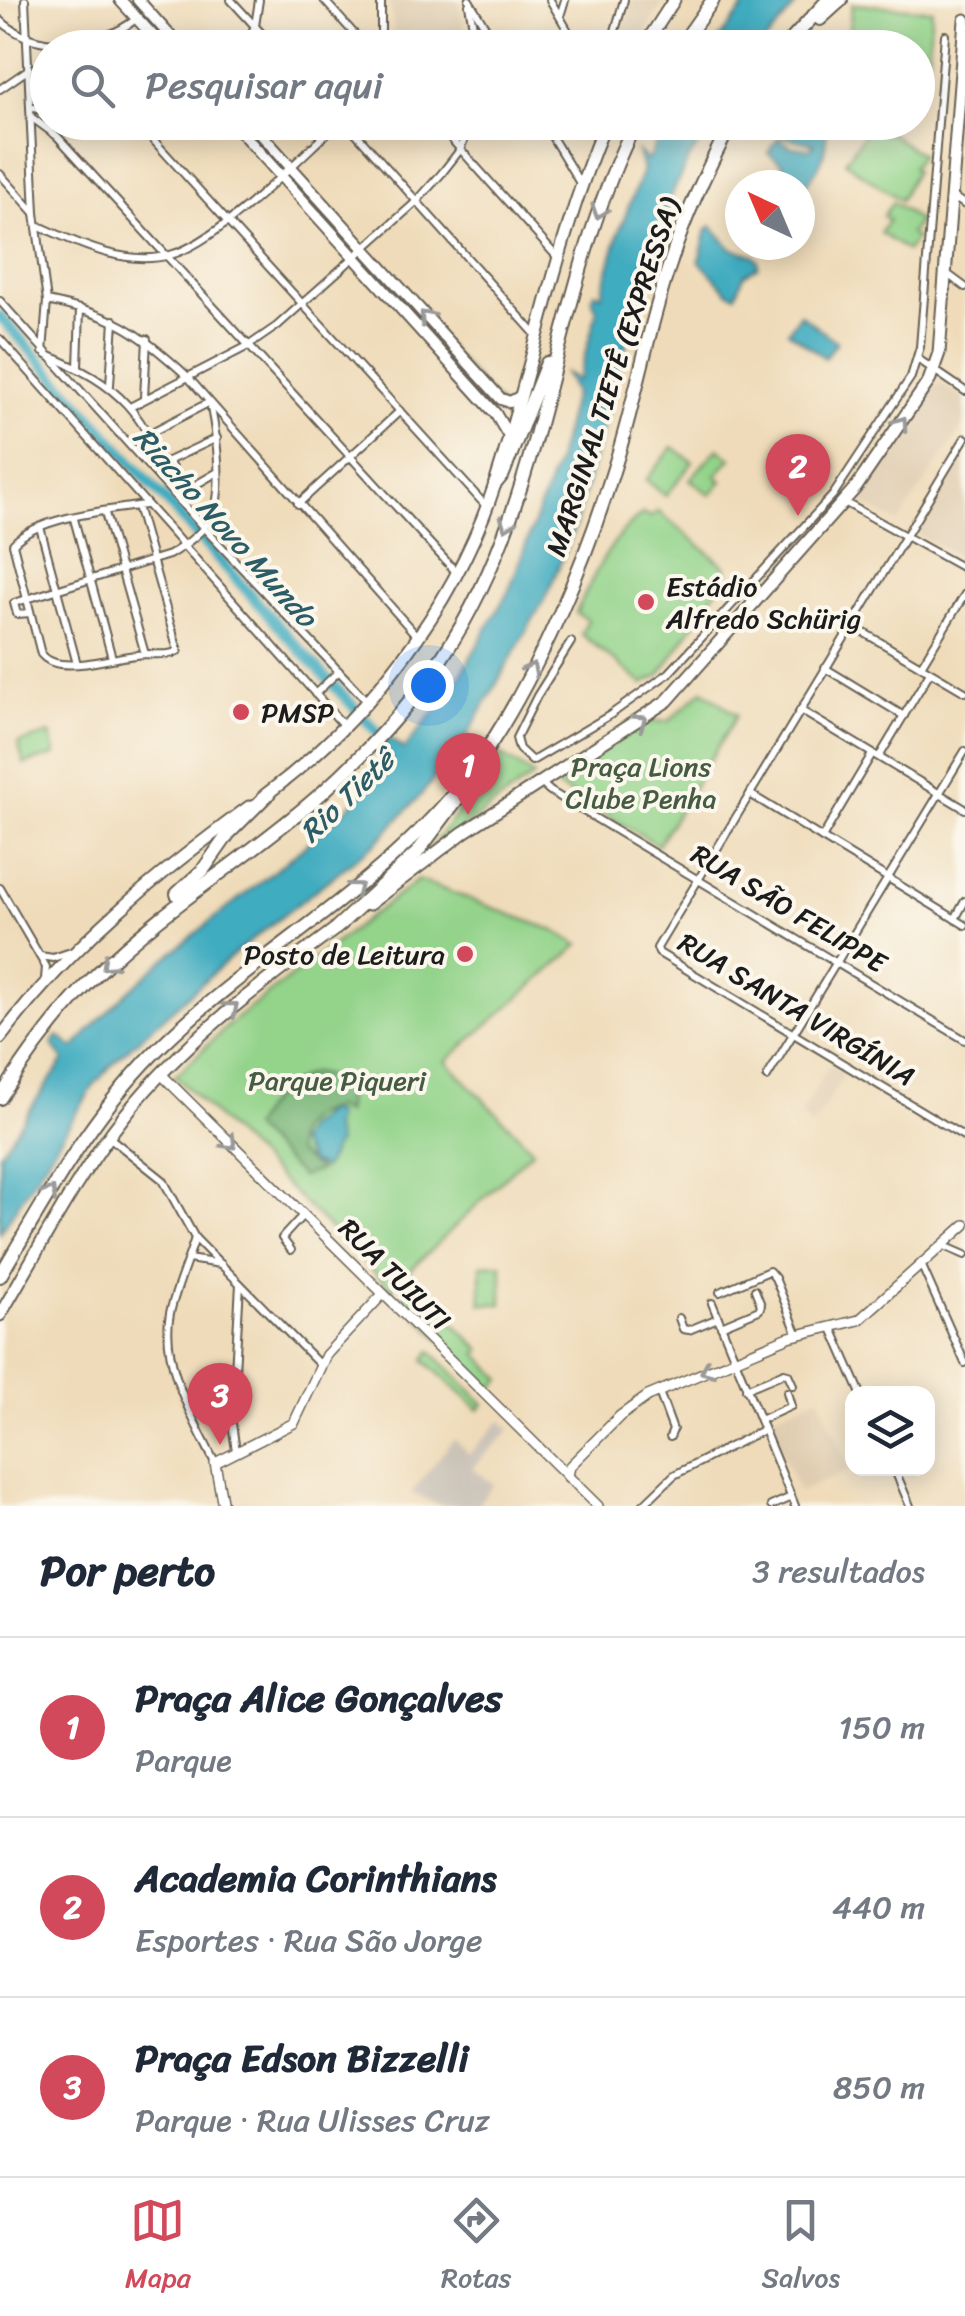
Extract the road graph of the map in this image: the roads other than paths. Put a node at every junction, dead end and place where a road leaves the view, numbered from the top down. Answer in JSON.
{"nodes":[{"id":1,"x":25,"y":0,"type":"edge"},
{"id":2,"x":120,"y":0,"type":"edge"},
{"id":3,"x":138,"y":0,"type":"edge"},
{"id":4,"x":231,"y":0,"type":"edge"},
{"id":5,"x":259,"y":0,"type":"edge"},
{"id":6,"x":324,"y":0,"type":"edge"},
{"id":7,"x":381,"y":0,"type":"edge"},
{"id":8,"x":469,"y":0,"type":"edge"},
{"id":9,"x":550,"y":0,"type":"edge"},
{"id":10,"x":565,"y":0,"type":"edge"},
{"id":11,"x":624,"y":0,"type":"edge"},
{"id":12,"x":674,"y":0,"type":"edge"},
{"id":13,"x":713,"y":0,"type":"edge"},
{"id":14,"x":828,"y":0,"type":"edge"},
{"id":15,"x":841,"y":0,"type":"edge"},
{"id":16,"x":560,"y":17,"type":"junction"},
{"id":17,"x":137,"y":18,"type":"junction"},
{"id":18,"x":0,"y":20,"type":"edge"},
{"id":19,"x":965,"y":20,"type":"edge"},
{"id":20,"x":255,"y":26,"type":"junction"},
{"id":21,"x":117,"y":30,"type":"edge"},
{"id":22,"x":148,"y":30,"type":"edge"},
{"id":23,"x":168,"y":30,"type":"edge"},
{"id":24,"x":253,"y":30,"type":"edge"},
{"id":25,"x":259,"y":30,"type":"edge"},
{"id":26,"x":352,"y":30,"type":"edge"},
{"id":27,"x":381,"y":30,"type":"edge"},
{"id":28,"x":473,"y":30,"type":"edge"},
{"id":29,"x":487,"y":30,"type":"edge"},
{"id":30,"x":568,"y":30,"type":"edge"},
{"id":31,"x":615,"y":30,"type":"edge"},
{"id":32,"x":655,"y":30,"type":"edge"},
{"id":33,"x":692,"y":30,"type":"edge"},
{"id":34,"x":800,"y":30,"type":"edge"},
{"id":35,"x":806,"y":30,"type":"edge"},
{"id":36,"x":946,"y":35,"type":"dead end"},
{"id":37,"x":27,"y":37,"type":"junction"},
{"id":38,"x":30,"y":38,"type":"edge"},
{"id":39,"x":29,"y":69,"type":"junction"},
{"id":40,"x":30,"y":88,"type":"edge"},
{"id":41,"x":0,"y":90,"type":"edge"},
{"id":42,"x":962,"y":94,"type":"edge"},
{"id":43,"x":32,"y":140,"type":"edge"},
{"id":44,"x":61,"y":140,"type":"edge"},
{"id":45,"x":153,"y":140,"type":"edge"},
{"id":46,"x":248,"y":140,"type":"edge"},
{"id":47,"x":266,"y":140,"type":"edge"},
{"id":48,"x":320,"y":140,"type":"edge"},
{"id":49,"x":359,"y":140,"type":"edge"},
{"id":50,"x":451,"y":140,"type":"edge"},
{"id":51,"x":464,"y":140,"type":"edge"},
{"id":52,"x":555,"y":140,"type":"edge"},
{"id":53,"x":599,"y":140,"type":"edge"},
{"id":54,"x":628,"y":140,"type":"edge"},
{"id":55,"x":723,"y":140,"type":"edge"},
{"id":56,"x":460,"y":150,"type":"junction"},
{"id":57,"x":289,"y":166,"type":"junction"},
{"id":58,"x":0,"y":174,"type":"edge"},
{"id":59,"x":279,"y":175,"type":"junction"},
{"id":60,"x":34,"y":178,"type":"junction"},
{"id":61,"x":581,"y":184,"type":"junction"},
{"id":62,"x":13,"y":188,"type":"junction"},
{"id":63,"x":951,"y":195,"type":"junction"},
{"id":64,"x":416,"y":202,"type":"junction"},
{"id":65,"x":965,"y":205,"type":"edge"},
{"id":66,"x":35,"y":213,"type":"junction"},
{"id":67,"x":228,"y":221,"type":"junction"},
{"id":68,"x":37,"y":225,"type":"junction"},
{"id":69,"x":364,"y":249,"type":"junction"},
{"id":70,"x":168,"y":256,"type":"junction"},
{"id":71,"x":354,"y":258,"type":"junction"},
{"id":72,"x":558,"y":258,"type":"junction"},
{"id":73,"x":945,"y":273,"type":"junction"},
{"id":74,"x":965,"y":288,"type":"edge"},
{"id":75,"x":0,"y":301,"type":"edge"},
{"id":76,"x":47,"y":301,"type":"junction"},
{"id":77,"x":304,"y":304,"type":"junction"},
{"id":78,"x":80,"y":308,"type":"junction"},
{"id":79,"x":114,"y":320,"type":"junction"},
{"id":80,"x":537,"y":336,"type":"junction"},
{"id":81,"x":0,"y":339,"type":"edge"},
{"id":82,"x":146,"y":339,"type":"junction"},
{"id":83,"x":559,"y":344,"type":"junction"},
{"id":84,"x":248,"y":346,"type":"junction"},
{"id":85,"x":44,"y":353,"type":"junction"},
{"id":86,"x":918,"y":359,"type":"junction"},
{"id":87,"x":78,"y":367,"type":"junction"},
{"id":88,"x":936,"y":370,"type":"junction"},
{"id":89,"x":187,"y":376,"type":"junction"},
{"id":90,"x":110,"y":387,"type":"junction"},
{"id":91,"x":965,"y":391,"type":"edge"},
{"id":92,"x":519,"y":397,"type":"junction"},
{"id":93,"x":144,"y":400,"type":"junction"},
{"id":94,"x":209,"y":405,"type":"junction"},
{"id":95,"x":132,"y":406,"type":"junction"},
{"id":96,"x":400,"y":411,"type":"junction"},
{"id":97,"x":150,"y":433,"type":"junction"},
{"id":98,"x":508,"y":435,"type":"junction"},
{"id":99,"x":216,"y":438,"type":"junction"},
{"id":100,"x":965,"y":438,"type":"edge"},
{"id":101,"x":348,"y":457,"type":"junction"},
{"id":102,"x":165,"y":463,"type":"junction"},
{"id":103,"x":217,"y":472,"type":"junction"},
{"id":104,"x":495,"y":484,"type":"junction"},
{"id":105,"x":172,"y":493,"type":"junction"},
{"id":106,"x":844,"y":502,"type":"junction"},
{"id":107,"x":298,"y":504,"type":"junction"},
{"id":108,"x":141,"y":506,"type":"junction"},
{"id":109,"x":486,"y":506,"type":"junction"},
{"id":110,"x":105,"y":513,"type":"junction"},
{"id":111,"x":74,"y":518,"type":"junction"},
{"id":112,"x":40,"y":527,"type":"junction"},
{"id":113,"x":201,"y":529,"type":"junction"},
{"id":114,"x":905,"y":536,"type":"junction"},
{"id":115,"x":182,"y":547,"type":"junction"},
{"id":116,"x":154,"y":561,"type":"junction"},
{"id":117,"x":965,"y":568,"type":"edge"},
{"id":118,"x":122,"y":571,"type":"junction"},
{"id":119,"x":457,"y":573,"type":"junction"},
{"id":120,"x":92,"y":579,"type":"junction"},
{"id":121,"x":57,"y":588,"type":"junction"},
{"id":122,"x":965,"y":594,"type":"edge"},
{"id":123,"x":23,"y":599,"type":"junction"},
{"id":124,"x":30,"y":613,"type":"junction"},
{"id":125,"x":851,"y":625,"type":"junction"},
{"id":126,"x":417,"y":636,"type":"junction"},
{"id":127,"x":571,"y":642,"type":"dead end"},
{"id":128,"x":145,"y":654,"type":"junction"},
{"id":129,"x":112,"y":658,"type":"junction"},
{"id":130,"x":77,"y":664,"type":"junction"},
{"id":131,"x":921,"y":666,"type":"junction"},
{"id":132,"x":824,"y":668,"type":"junction"},
{"id":133,"x":930,"y":672,"type":"junction"},
{"id":134,"x":335,"y":674,"type":"junction"},
{"id":135,"x":965,"y":692,"type":"edge"},
{"id":136,"x":315,"y":694,"type":"junction"},
{"id":137,"x":365,"y":703,"type":"junction"},
{"id":138,"x":800,"y":710,"type":"junction"},
{"id":139,"x":904,"y":716,"type":"junction"},
{"id":140,"x":348,"y":722,"type":"junction"},
{"id":141,"x":965,"y":751,"type":"edge"},
{"id":142,"x":484,"y":754,"type":"junction"},
{"id":143,"x":876,"y":756,"type":"junction"},
{"id":144,"x":540,"y":782,"type":"junction"},
{"id":145,"x":269,"y":793,"type":"junction"},
{"id":146,"x":750,"y":794,"type":"junction"},
{"id":147,"x":939,"y":794,"type":"junction"},
{"id":148,"x":965,"y":810,"type":"edge"},
{"id":149,"x":822,"y":839,"type":"junction"},
{"id":150,"x":887,"y":879,"type":"junction"},
{"id":151,"x":698,"y":880,"type":"junction"},
{"id":152,"x":0,"y":888,"type":"edge"},
{"id":153,"x":965,"y":901,"type":"edge"},
{"id":154,"x":954,"y":919,"type":"junction"},
{"id":155,"x":152,"y":924,"type":"junction"},
{"id":156,"x":965,"y":925,"type":"edge"},
{"id":157,"x":336,"y":928,"type":"junction"},
{"id":158,"x":79,"y":948,"type":"junction"},
{"id":159,"x":39,"y":955,"type":"junction"},
{"id":160,"x":836,"y":963,"type":"junction"},
{"id":161,"x":43,"y":985,"type":"junction"},
{"id":162,"x":794,"y":1034,"type":"junction"},
{"id":163,"x":0,"y":1038,"type":"edge"},
{"id":164,"x":965,"y":1040,"type":"edge"},
{"id":165,"x":161,"y":1074,"type":"junction"},
{"id":166,"x":767,"y":1077,"type":"dead end"},
{"id":167,"x":0,"y":1098,"type":"edge"},
{"id":168,"x":109,"y":1137,"type":"junction"},
{"id":169,"x":965,"y":1137,"type":"edge"},
{"id":170,"x":303,"y":1215,"type":"junction"},
{"id":171,"x":965,"y":1225,"type":"edge"},
{"id":172,"x":195,"y":1238,"type":"junction"},
{"id":173,"x":942,"y":1246,"type":"junction"},
{"id":174,"x":291,"y":1250,"type":"dead end"},
{"id":175,"x":965,"y":1255,"type":"edge"},
{"id":176,"x":188,"y":1259,"type":"junction"},
{"id":177,"x":221,"y":1264,"type":"junction"},
{"id":178,"x":921,"y":1264,"type":"junction"},
{"id":179,"x":0,"y":1276,"type":"edge"},
{"id":180,"x":240,"y":1282,"type":"junction"},
{"id":181,"x":755,"y":1290,"type":"dead end"},
{"id":182,"x":720,"y":1292,"type":"dead end"},
{"id":183,"x":383,"y":1294,"type":"junction"},
{"id":184,"x":712,"y":1303,"type":"dead end"},
{"id":185,"x":0,"y":1315,"type":"edge"},
{"id":186,"x":679,"y":1318,"type":"dead end"},
{"id":187,"x":720,"y":1322,"type":"junction"},
{"id":188,"x":832,"y":1328,"type":"junction"},
{"id":189,"x":798,"y":1335,"type":"junction"},
{"id":190,"x":735,"y":1358,"type":"junction"},
{"id":191,"x":965,"y":1363,"type":"edge"},
{"id":192,"x":320,"y":1364,"type":"junction"},
{"id":193,"x":857,"y":1386,"type":"edge"},
{"id":194,"x":746,"y":1389,"type":"junction"},
{"id":195,"x":658,"y":1391,"type":"junction"},
{"id":196,"x":760,"y":1420,"type":"junction"},
{"id":197,"x":764,"y":1430,"type":"junction"},
{"id":198,"x":670,"y":1438,"type":"dead end"},
{"id":199,"x":236,"y":1452,"type":"junction"},
{"id":200,"x":215,"y":1464,"type":"junction"},
{"id":201,"x":569,"y":1471,"type":"junction"},
{"id":202,"x":897,"y":1476,"type":"edge"},
{"id":203,"x":792,"y":1497,"type":"junction"},
{"id":204,"x":223,"y":1506,"type":"edge"},
{"id":205,"x":598,"y":1506,"type":"edge"},
{"id":206,"x":642,"y":1506,"type":"edge"},
{"id":207,"x":771,"y":1506,"type":"edge"},
{"id":208,"x":795,"y":1506,"type":"edge"},
{"id":209,"x":910,"y":1506,"type":"edge"}],
"edges":[{"from":1,"to":37,"type":"street"},
{"from":2,"to":17,"type":"main road"},
{"from":3,"to":23,"type":"main road"},
{"from":4,"to":20,"type":"street"},
{"from":5,"to":20,"type":"street"},
{"from":6,"to":26,"type":"street"},
{"from":7,"to":27,"type":"street"},
{"from":8,"to":28,"type":"street"},
{"from":8,"to":29,"type":"street"},
{"from":9,"to":16,"type":"street"},
{"from":10,"to":16,"type":"street"},
{"from":11,"to":31,"type":"street"},
{"from":12,"to":32,"type":"highway"},
{"from":13,"to":33,"type":"highway"},
{"from":14,"to":34,"type":"highway"},
{"from":15,"to":35,"type":"highway"},
{"from":16,"to":30,"type":"street"},
{"from":17,"to":21,"type":"street"},
{"from":17,"to":22,"type":"main road"},
{"from":18,"to":37,"type":"street"},
{"from":19,"to":42,"type":"highway"},
{"from":20,"to":24,"type":"street"},
{"from":20,"to":25,"type":"street"},
{"from":36,"to":86,"type":"street"},
{"from":37,"to":38,"type":"street"},
{"from":37,"to":39,"type":"street"},
{"from":39,"to":40,"type":"street"},
{"from":39,"to":41,"type":"street"},
{"from":42,"to":63,"type":"highway"},
{"from":43,"to":60,"type":"street"},
{"from":44,"to":70,"type":"street"},
{"from":45,"to":67,"type":"street"},
{"from":46,"to":59,"type":"main road"},
{"from":47,"to":57,"type":"main road"},
{"from":48,"to":57,"type":"street"},
{"from":49,"to":64,"type":"street"},
{"from":50,"to":56,"type":"street"},
{"from":51,"to":56,"type":"street"},
{"from":52,"to":61,"type":"street"},
{"from":53,"to":61,"type":"highway"},
{"from":54,"to":83,"type":"highway","name":"MARGINAL TIETÊ (EXPRESSA)","one_way":true},
{"from":142,"to":55,"type":"highway","name":"MARGINAL TIETÊ (EXPRESSA)","one_way":true},
{"from":56,"to":64,"type":"street"},
{"from":56,"to":72,"type":"street"},
{"from":57,"to":59,"type":"street"},
{"from":57,"to":69,"type":"main road"},
{"from":58,"to":62,"type":"street"},
{"from":59,"to":67,"type":"street"},
{"from":59,"to":71,"type":"main road"},
{"from":60,"to":62,"type":"street"},
{"from":60,"to":66,"type":"street"},
{"from":61,"to":72,"type":"highway"},
{"from":62,"to":66,"type":"street"},
{"from":63,"to":65,"type":"street"},
{"from":63,"to":73,"type":"highway"},
{"from":64,"to":69,"type":"street"},
{"from":64,"to":80,"type":"street"},
{"from":66,"to":68,"type":"street"},
{"from":67,"to":70,"type":"street"},
{"from":67,"to":77,"type":"street"},
{"from":68,"to":70,"type":"street"},
{"from":68,"to":76,"type":"street"},
{"from":69,"to":71,"type":"street"},
{"from":92,"to":69,"type":"main road","one_way":true},
{"from":70,"to":84,"type":"street"},
{"from":71,"to":77,"type":"street"},
{"from":71,"to":98,"type":"main road"},
{"from":72,"to":80,"type":"highway"},
{"from":73,"to":74,"type":"street"},
{"from":73,"to":88,"type":"highway"},
{"from":75,"to":85,"type":"street"},
{"from":76,"to":78,"type":"street"},
{"from":76,"to":85,"type":"street"},
{"from":77,"to":84,"type":"street"},
{"from":77,"to":96,"type":"street"},
{"from":78,"to":79,"type":"street"},
{"from":78,"to":87,"type":"street"},
{"from":79,"to":82,"type":"street"},
{"from":79,"to":90,"type":"street"},
{"from":80,"to":92,"type":"highway"},
{"from":81,"to":108,"type":"street"},
{"from":82,"to":89,"type":"street"},
{"from":82,"to":93,"type":"street"},
{"from":83,"to":104,"type":"highway"},
{"from":83,"to":155,"type":"highway","name":"MARGINAL TIETÊ (EXPRESSA)","one_way":true},
{"from":84,"to":89,"type":"street"},
{"from":84,"to":101,"type":"street"},
{"from":85,"to":87,"type":"street"},
{"from":85,"to":105,"type":"street"},
{"from":86,"to":88,"type":"street"},
{"from":86,"to":127,"type":"street"},
{"from":87,"to":90,"type":"street"},
{"from":88,"to":91,"type":"street"},
{"from":106,"to":88,"type":"highway","one_way":true},
{"from":89,"to":93,"type":"street"},
{"from":89,"to":94,"type":"street"},
{"from":90,"to":95,"type":"street"},
{"from":92,"to":98,"type":"highway"},
{"from":93,"to":95,"type":"street"},
{"from":94,"to":97,"type":"street"},
{"from":94,"to":99,"type":"street"},
{"from":94,"to":107,"type":"street"},
{"from":95,"to":97,"type":"street"},
{"from":96,"to":101,"type":"street"},
{"from":96,"to":109,"type":"street"},
{"from":97,"to":102,"type":"street"},
{"from":98,"to":104,"type":"highway"},
{"from":99,"to":102,"type":"street"},
{"from":99,"to":103,"type":"street"},
{"from":100,"to":114,"type":"street"},
{"from":101,"to":107,"type":"street"},
{"from":101,"to":119,"type":"street"},
{"from":102,"to":103,"type":"street"},
{"from":102,"to":105,"type":"street"},
{"from":103,"to":113,"type":"street"},
{"from":104,"to":109,"type":"highway"},
{"from":105,"to":113,"type":"street"},
{"from":106,"to":114,"type":"street"},
{"from":144,"to":106,"type":"highway","one_way":true},
{"from":107,"to":126,"type":"street"},
{"from":108,"to":110,"type":"street"},
{"from":108,"to":115,"type":"street"},
{"from":108,"to":116,"type":"street"},
{"from":109,"to":119,"type":"highway"},
{"from":110,"to":111,"type":"street"},
{"from":110,"to":118,"type":"street"},
{"from":111,"to":112,"type":"street"},
{"from":111,"to":120,"type":"street"},
{"from":112,"to":121,"type":"street"},
{"from":112,"to":123,"type":"street"},
{"from":113,"to":115,"type":"street"},
{"from":113,"to":134,"type":"street"},
{"from":114,"to":117,"type":"street"},
{"from":114,"to":125,"type":"street"},
{"from":115,"to":116,"type":"street"},
{"from":115,"to":136,"type":"street"},
{"from":116,"to":118,"type":"street"},
{"from":116,"to":128,"type":"street"},
{"from":118,"to":120,"type":"street"},
{"from":118,"to":128,"type":"street"},
{"from":119,"to":126,"type":"highway"},
{"from":120,"to":121,"type":"street"},
{"from":120,"to":129,"type":"street"},
{"from":121,"to":123,"type":"street"},
{"from":121,"to":130,"type":"street"},
{"from":122,"to":131,"type":"street"},
{"from":123,"to":124,"type":"street"},
{"from":123,"to":124,"type":"street"},
{"from":124,"to":130,"type":"street"},
{"from":125,"to":131,"type":"street"},
{"from":125,"to":132,"type":"street"},
{"from":126,"to":137,"type":"highway"},
{"from":128,"to":129,"type":"street"},
{"from":129,"to":130,"type":"street"},
{"from":131,"to":133,"type":"street"},
{"from":132,"to":138,"type":"street"},
{"from":132,"to":139,"type":"street"},
{"from":133,"to":135,"type":"street"},
{"from":133,"to":139,"type":"street"},
{"from":134,"to":136,"type":"street"},
{"from":134,"to":137,"type":"street"},
{"from":136,"to":140,"type":"street"},
{"from":137,"to":140,"type":"highway"},
{"from":138,"to":143,"type":"street"},
{"from":138,"to":146,"type":"street"},
{"from":139,"to":143,"type":"street"},
{"from":140,"to":145,"type":"highway"},
{"from":141,"to":147,"type":"street"},
{"from":142,"to":157,"type":"highway"},
{"from":179,"to":142,"type":"highway","name":"MARGINAL TIETÊ (EXPRESSA)","one_way":true},
{"from":143,"to":147,"type":"street"},
{"from":143,"to":149,"type":"street"},
{"from":144,"to":151,"type":"street","name":"RUA SÃO FELIPPE"},
{"from":144,"to":157,"type":"highway"},
{"from":145,"to":155,"type":"highway"},
{"from":145,"to":158,"type":"highway"},
{"from":146,"to":149,"type":"street"},
{"from":146,"to":151,"type":"street"},
{"from":147,"to":148,"type":"street"},
{"from":147,"to":150,"type":"street"},
{"from":149,"to":150,"type":"street"},
{"from":150,"to":154,"type":"street"},
{"from":150,"to":160,"type":"street"},
{"from":151,"to":160,"type":"street","name":"RUA SÃO FELIPPE"},
{"from":151,"to":162,"type":"street","name":"RUA SANTA VIRGÍNIA"},
{"from":152,"to":159,"type":"street"},
{"from":153,"to":154,"type":"street"},
{"from":154,"to":156,"type":"street"},
{"from":155,"to":167,"type":"highway","one_way":true},
{"from":165,"to":157,"type":"highway","one_way":true},
{"from":158,"to":159,"type":"street"},
{"from":158,"to":161,"type":"highway"},
{"from":159,"to":161,"type":"street"},
{"from":160,"to":162,"type":"street"},
{"from":160,"to":164,"type":"street","name":"RUA SÃO FELIPPE"},
{"from":161,"to":163,"type":"highway"},
{"from":162,"to":166,"type":"street"},
{"from":162,"to":169,"type":"street","name":"RUA SANTA VIRGÍNIA"},
{"from":165,"to":168,"type":"highway"},
{"from":165,"to":170,"type":"street","name":"RUA TUIUTI","one_way":true},
{"from":168,"to":172,"type":"street"},
{"from":168,"to":185,"type":"highway"},
{"from":170,"to":174,"type":"street"},
{"from":170,"to":183,"type":"street","name":"RUA TUIUTI"},
{"from":171,"to":173,"type":"street"},
{"from":172,"to":176,"type":"street"},
{"from":172,"to":177,"type":"street"},
{"from":173,"to":175,"type":"street"},
{"from":173,"to":178,"type":"street"},
{"from":176,"to":177,"type":"street"},
{"from":176,"to":200,"type":"street"},
{"from":177,"to":180,"type":"street"},
{"from":178,"to":188,"type":"street"},
{"from":178,"to":191,"type":"street"},
{"from":180,"to":192,"type":"street"},
{"from":180,"to":199,"type":"street"},
{"from":181,"to":187,"type":"street"},
{"from":182,"to":189,"type":"street"},
{"from":183,"to":192,"type":"street"},
{"from":183,"to":201,"type":"street","name":"RUA TUIUTI"},
{"from":184,"to":187,"type":"street"},
{"from":186,"to":187,"type":"street"},
{"from":187,"to":190,"type":"street"},
{"from":188,"to":189,"type":"street"},
{"from":188,"to":193,"type":"street"},
{"from":189,"to":190,"type":"street"},
{"from":190,"to":194,"type":"street"},
{"from":190,"to":195,"type":"street","one_way":true},
{"from":192,"to":199,"type":"street"},
{"from":194,"to":196,"type":"street"},
{"from":194,"to":196,"type":"street"},
{"from":195,"to":198,"type":"street"},
{"from":195,"to":201,"type":"street"},
{"from":196,"to":197,"type":"street"},
{"from":197,"to":203,"type":"street"},
{"from":197,"to":206,"type":"street"},
{"from":199,"to":200,"type":"street"},
{"from":200,"to":204,"type":"street"},
{"from":201,"to":205,"type":"street"},
{"from":202,"to":209,"type":"street"},
{"from":203,"to":207,"type":"street"},
{"from":203,"to":208,"type":"street"}]}
